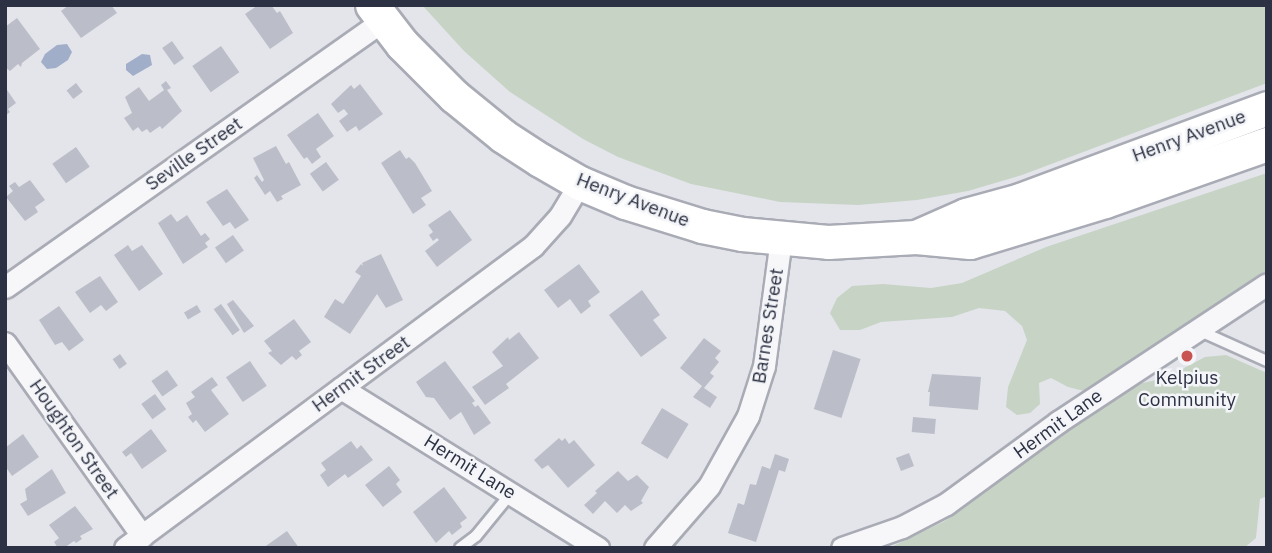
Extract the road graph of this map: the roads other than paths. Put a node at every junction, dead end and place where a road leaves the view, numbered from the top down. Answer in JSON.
{"nodes":[{"id":1,"x":378,"y":13,"type":"edge"},
{"id":2,"x":1267,"y":108,"type":"edge"},
{"id":3,"x":1267,"y":144,"type":"edge"},
{"id":4,"x":580,"y":183,"type":"junction"},
{"id":5,"x":916,"y":237,"type":"junction"},
{"id":6,"x":781,"y":239,"type":"junction"},
{"id":7,"x":1267,"y":284,"type":"edge"},
{"id":8,"x":5,"y":287,"type":"edge"},
{"id":9,"x":1198,"y":330,"type":"junction"},
{"id":10,"x":5,"y":343,"type":"edge"},
{"id":11,"x":1267,"y":361,"type":"edge"},
{"id":12,"x":341,"y":388,"type":"junction"},
{"id":13,"x":512,"y":492,"type":"junction"},
{"id":14,"x":134,"y":542,"type":"edge"},
{"id":15,"x":460,"y":548,"type":"edge"},
{"id":16,"x":598,"y":548,"type":"edge"},
{"id":17,"x":654,"y":548,"type":"edge"},
{"id":18,"x":842,"y":548,"type":"edge"}],
"edges":[{"from":1,"to":4,"type":"main road","name":"Henry Avenue"},
{"from":1,"to":8,"type":"street","name":"Seville Street"},
{"from":2,"to":5,"type":"main road","name":"Henry Avenue"},
{"from":3,"to":5,"type":"main road","name":"Henry Avenue"},
{"from":4,"to":6,"type":"main road","name":"Henry Avenue"},
{"from":4,"to":12,"type":"street","name":"Hermit Street"},
{"from":5,"to":6,"type":"main road","name":"Henry Avenue"},
{"from":6,"to":17,"type":"street","name":"Barnes Street"},
{"from":7,"to":9,"type":"street","name":"Hermit Lane"},
{"from":9,"to":11,"type":"lane"},
{"from":9,"to":18,"type":"street","name":"Hermit Lane"},
{"from":10,"to":14,"type":"street","name":"Houghton Street"},
{"from":12,"to":13,"type":"street","name":"Hermit Lane"},
{"from":12,"to":14,"type":"street","name":"Hermit Street"},
{"from":13,"to":15,"type":"lane"},
{"from":13,"to":16,"type":"street","name":"Hermit Lane"}]}
